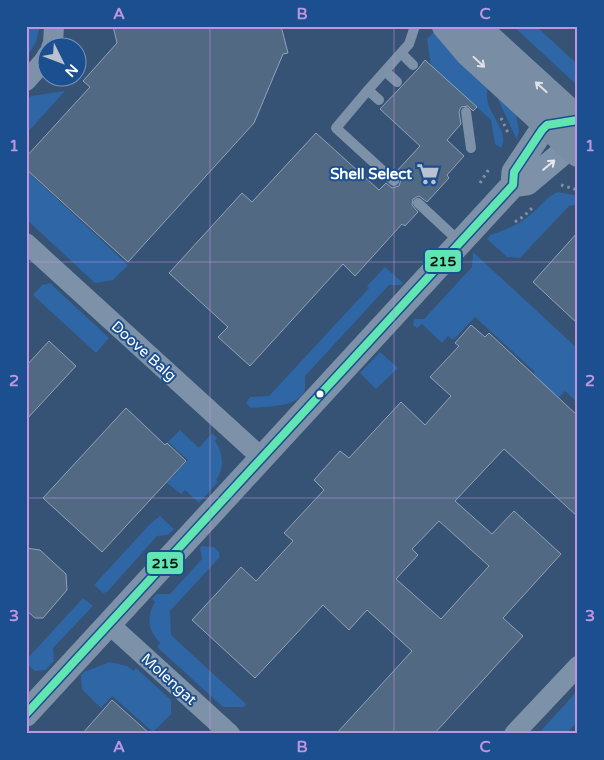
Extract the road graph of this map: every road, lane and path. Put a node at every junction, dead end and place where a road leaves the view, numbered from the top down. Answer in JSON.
{"nodes":[{"id":1,"x":415,"y":26,"type":"edge"},
{"id":2,"x":446,"y":26,"type":"edge"},
{"id":3,"x":475,"y":26,"type":"edge"},
{"id":4,"x":401,"y":53,"type":"junction"},
{"id":5,"x":413,"y":65,"type":"dead end"},
{"id":6,"x":38,"y":68,"type":"edge"},
{"id":7,"x":385,"y":71,"type":"junction"},
{"id":8,"x":26,"y":81,"type":"edge"},
{"id":9,"x":397,"y":82,"type":"dead end"},
{"id":10,"x":368,"y":90,"type":"junction"},
{"id":11,"x":379,"y":100,"type":"dead end"},
{"id":12,"x":466,"y":112,"type":"dead end"},
{"id":13,"x":578,"y":120,"type":"edge"},
{"id":14,"x":547,"y":125,"type":"junction"},
{"id":15,"x":471,"y":148,"type":"dead end"},
{"id":16,"x":574,"y":149,"type":"edge"},
{"id":17,"x":394,"y":181,"type":"dead end"},
{"id":18,"x":513,"y":185,"type":"junction"},
{"id":19,"x":418,"y":204,"type":"dead end"},
{"id":20,"x":26,"y":243,"type":"edge"},
{"id":21,"x":461,"y":243,"type":"junction"},
{"id":22,"x":262,"y":458,"type":"junction"},
{"id":23,"x":108,"y":624,"type":"junction"},
{"id":24,"x":578,"y":666,"type":"edge"},
{"id":25,"x":26,"y":714,"type":"edge"},
{"id":26,"x":230,"y":734,"type":"edge"},
{"id":27,"x":514,"y":734,"type":"edge"}],
"edges":[{"from":1,"to":4,"type":"lane"},
{"from":2,"to":14,"type":"main road","one_way":true},
{"from":13,"to":3,"type":"main road","one_way":true},
{"from":4,"to":5,"type":"lane"},
{"from":4,"to":7,"type":"lane"},
{"from":6,"to":8,"type":"street"},
{"from":7,"to":9,"type":"lane"},
{"from":7,"to":10,"type":"lane"},
{"from":10,"to":11,"type":"lane"},
{"from":10,"to":17,"type":"lane"},
{"from":12,"to":15,"type":"lane"},
{"from":13,"to":14,"type":"street"},
{"from":13,"to":16,"type":"street"},
{"from":14,"to":16,"type":"main road"},
{"from":14,"to":18,"type":"street"},
{"from":18,"to":16,"type":"street","one_way":true},
{"from":18,"to":21,"type":"street"},
{"from":19,"to":21,"type":"lane"},
{"from":20,"to":22,"type":"street","name":"Doove Balg"},
{"from":21,"to":22,"type":"street"},
{"from":22,"to":23,"type":"street"},
{"from":23,"to":25,"type":"street"},
{"from":23,"to":26,"type":"street","name":"Molengat"},
{"from":24,"to":27,"type":"street"}]}
